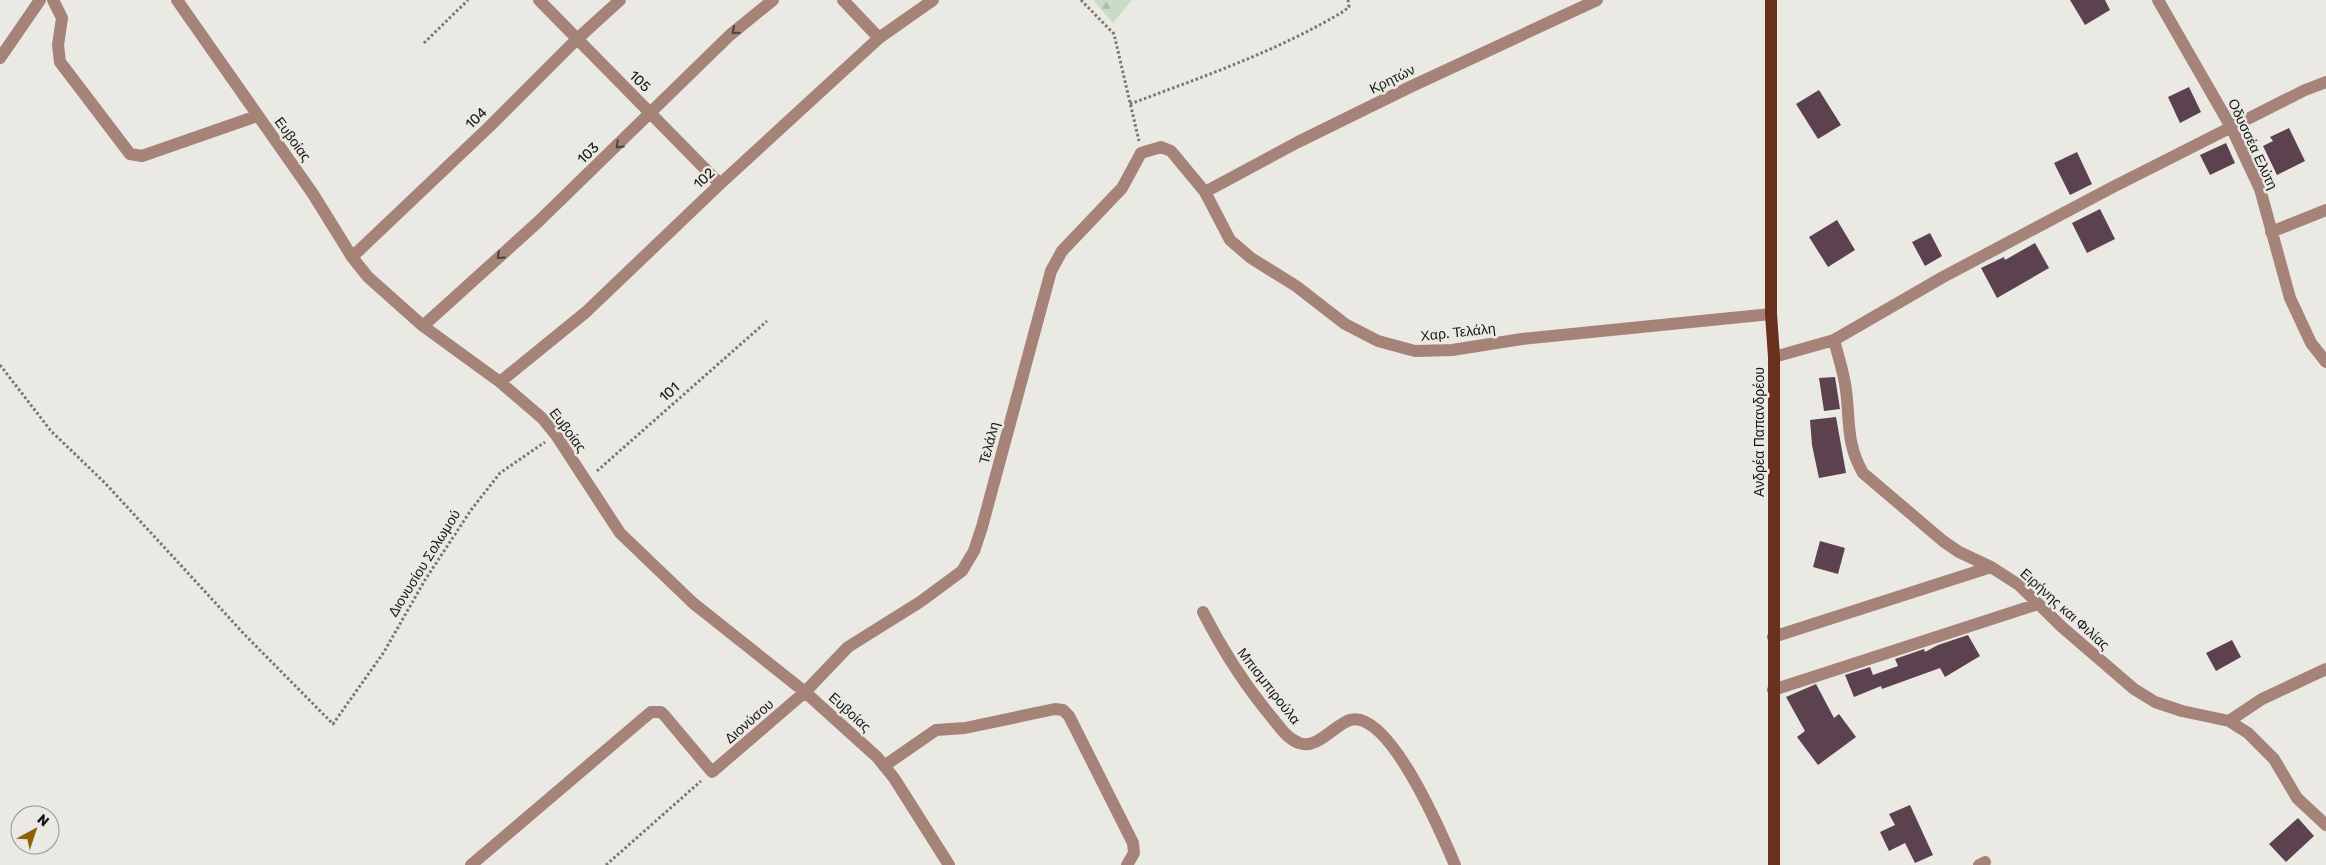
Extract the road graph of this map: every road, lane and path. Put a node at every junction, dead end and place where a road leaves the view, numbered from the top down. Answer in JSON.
{"nodes":[{"id":1,"x":40,"y":0,"type":"edge"},
{"id":2,"x":53,"y":0,"type":"edge"},
{"id":3,"x":177,"y":0,"type":"edge"},
{"id":4,"x":468,"y":0,"type":"edge"},
{"id":5,"x":538,"y":0,"type":"edge"},
{"id":6,"x":620,"y":0,"type":"edge"},
{"id":7,"x":772,"y":0,"type":"edge"},
{"id":8,"x":843,"y":0,"type":"edge"},
{"id":9,"x":933,"y":0,"type":"edge"},
{"id":10,"x":1081,"y":0,"type":"edge"},
{"id":11,"x":1348,"y":0,"type":"edge"},
{"id":12,"x":1596,"y":0,"type":"edge"},
{"id":13,"x":1771,"y":0,"type":"edge"},
{"id":14,"x":2158,"y":0,"type":"edge"},
{"id":15,"x":879,"y":38,"type":"junction"},
{"id":16,"x":576,"y":40,"type":"junction"},
{"id":17,"x":424,"y":42,"type":"dead end"},
{"id":18,"x":0,"y":58,"type":"edge"},
{"id":19,"x":2326,"y":82,"type":"edge"},
{"id":20,"x":1130,"y":104,"type":"junction"},
{"id":21,"x":652,"y":113,"type":"junction"},
{"id":22,"x":257,"y":116,"type":"junction"},
{"id":23,"x":2231,"y":127,"type":"junction"},
{"id":24,"x":1141,"y":153,"type":"junction"},
{"id":25,"x":720,"y":184,"type":"junction"},
{"id":26,"x":1205,"y":192,"type":"junction"},
{"id":27,"x":2326,"y":210,"type":"edge"},
{"id":28,"x":2271,"y":232,"type":"junction"},
{"id":29,"x":352,"y":257,"type":"junction"},
{"id":30,"x":1770,"y":314,"type":"junction"},
{"id":31,"x":767,"y":321,"type":"dead end"},
{"id":32,"x":423,"y":326,"type":"junction"},
{"id":33,"x":1834,"y":340,"type":"junction"},
{"id":34,"x":1774,"y":357,"type":"junction"},
{"id":35,"x":2326,"y":362,"type":"edge"},
{"id":36,"x":0,"y":365,"type":"edge"},
{"id":37,"x":500,"y":382,"type":"junction"},
{"id":38,"x":556,"y":435,"type":"junction"},
{"id":39,"x":586,"y":481,"type":"junction"},
{"id":40,"x":1992,"y":566,"type":"junction"},
{"id":41,"x":2038,"y":604,"type":"junction"},
{"id":42,"x":1203,"y":612,"type":"dead end"},
{"id":43,"x":1773,"y":637,"type":"junction"},
{"id":44,"x":2326,"y":669,"type":"edge"},
{"id":45,"x":1773,"y":690,"type":"junction"},
{"id":46,"x":805,"y":692,"type":"junction"},
{"id":47,"x":2229,"y":721,"type":"junction"},
{"id":48,"x":884,"y":766,"type":"junction"},
{"id":49,"x":712,"y":772,"type":"junction"},
{"id":50,"x":2326,"y":825,"type":"edge"},
{"id":51,"x":471,"y":865,"type":"edge"},
{"id":52,"x":606,"y":865,"type":"edge"},
{"id":53,"x":949,"y":865,"type":"edge"},
{"id":54,"x":1127,"y":865,"type":"edge"},
{"id":55,"x":1455,"y":865,"type":"edge"},
{"id":56,"x":1774,"y":865,"type":"edge"}],
"edges":[{"from":1,"to":18,"type":"street"},
{"from":2,"to":22,"type":"street"},
{"from":3,"to":22,"type":"street","name":"Ευβοίας"},
{"from":4,"to":17,"type":"path"},
{"from":5,"to":16,"type":"street","name":"105"},
{"from":6,"to":16,"type":"street","name":"104"},
{"from":7,"to":21,"type":"street","name":"103","one_way":true},
{"from":8,"to":15,"type":"street"},
{"from":9,"to":15,"type":"street","name":"102"},
{"from":10,"to":20,"type":"path"},
{"from":11,"to":20,"type":"path"},
{"from":12,"to":26,"type":"street","name":"Κρητών"},
{"from":13,"to":30,"type":"main road","name":"Ανδρέα Παπανδρέου"},
{"from":14,"to":23,"type":"street","name":"Οδυσσέα Ελύτη"},
{"from":15,"to":25,"type":"street","name":"102"},
{"from":16,"to":21,"type":"street","name":"105"},
{"from":16,"to":29,"type":"street","name":"104"},
{"from":19,"to":23,"type":"street"},
{"from":20,"to":24,"type":"path"},
{"from":21,"to":25,"type":"street","name":"105"},
{"from":21,"to":32,"type":"street","name":"103","one_way":true},
{"from":22,"to":29,"type":"street","name":"Ευβοίας"},
{"from":23,"to":28,"type":"street","name":"Οδυσσέα Ελύτη"},
{"from":23,"to":33,"type":"street"},
{"from":24,"to":26,"type":"street","name":"Χαρ. Τελάλη"},
{"from":24,"to":46,"type":"street","name":"Τελάλη"},
{"from":25,"to":37,"type":"street","name":"102"},
{"from":26,"to":30,"type":"street","name":"Χαρ. Τελάλη"},
{"from":27,"to":28,"type":"street"},
{"from":28,"to":35,"type":"street","name":"Οδυσσέα Ελύτη"},
{"from":29,"to":32,"type":"street","name":"Ευβοίας"},
{"from":30,"to":34,"type":"main road","name":"Ανδρέα Παπανδρέου"},
{"from":31,"to":39,"type":"path","name":"101"},
{"from":32,"to":37,"type":"street","name":"Ευβοίας"},
{"from":33,"to":34,"type":"street"},
{"from":33,"to":40,"type":"street","name":"Ειρήνης και Φιλίας"},
{"from":34,"to":43,"type":"main road","name":"Ανδρέα Παπανδρέου"},
{"from":36,"to":38,"type":"path","name":"Διονυσίου Σολωμού"},
{"from":37,"to":38,"type":"street","name":"Ευβοίας"},
{"from":38,"to":39,"type":"street","name":"Ευβοίας"},
{"from":39,"to":46,"type":"street","name":"Ευβοίας"},
{"from":40,"to":41,"type":"street","name":"Ειρήνης και Φιλίας"},
{"from":40,"to":43,"type":"street"},
{"from":41,"to":45,"type":"street"},
{"from":41,"to":47,"type":"street","name":"Ειρήνης και Φιλίας"},
{"from":42,"to":55,"type":"street","name":"Μπισμπιρούλα"},
{"from":43,"to":45,"type":"main road","name":"Ανδρέα Παπανδρέου"},
{"from":44,"to":47,"type":"street"},
{"from":45,"to":56,"type":"main road","name":"Ανδρέα Παπανδρέου"},
{"from":46,"to":48,"type":"street","name":"Ευβοίας"},
{"from":46,"to":49,"type":"street","name":"Διονύσου"},
{"from":47,"to":50,"type":"street","name":"Ειρήνης και Φιλίας"},
{"from":48,"to":53,"type":"street","name":"Ευβοίας"},
{"from":48,"to":54,"type":"street"},
{"from":49,"to":51,"type":"street"},
{"from":49,"to":52,"type":"path"}]}
